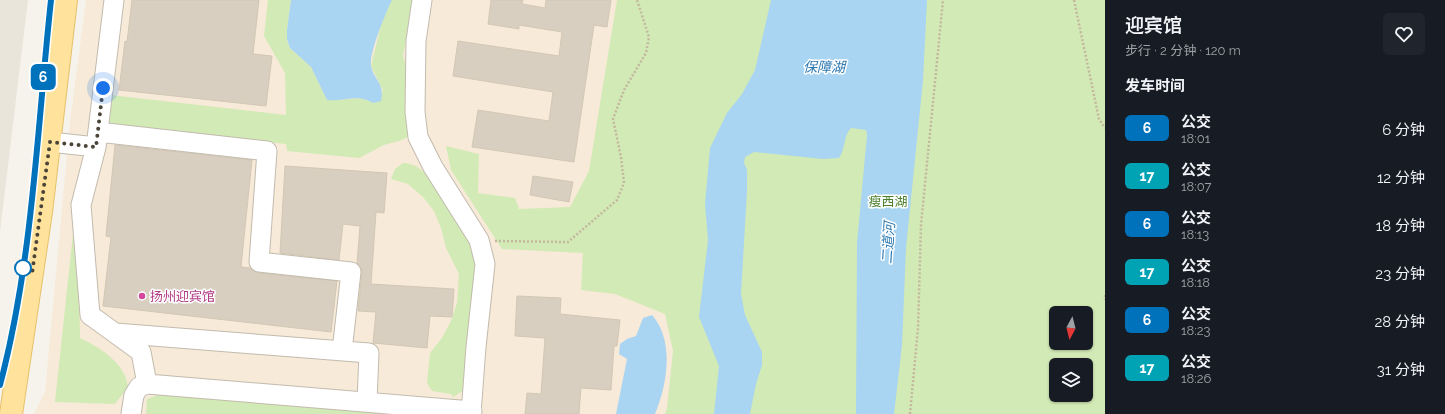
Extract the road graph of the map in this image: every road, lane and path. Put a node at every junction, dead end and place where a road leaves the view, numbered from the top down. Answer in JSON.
{"nodes":[{"id":1,"x":51,"y":0,"type":"edge"},
{"id":2,"x":66,"y":0,"type":"edge"},
{"id":3,"x":114,"y":0,"type":"edge"},
{"id":4,"x":422,"y":0,"type":"edge"},
{"id":5,"x":638,"y":0,"type":"edge"},
{"id":6,"x":943,"y":0,"type":"edge"},
{"id":7,"x":1074,"y":0,"type":"edge"},
{"id":8,"x":1105,"y":128,"type":"edge"},
{"id":9,"x":97,"y":140,"type":"junction"},
{"id":10,"x":50,"y":142,"type":"junction"},
{"id":11,"x":479,"y":240,"type":"junction"},
{"id":12,"x":1105,"y":295,"type":"edge"},
{"id":13,"x":1105,"y":300,"type":"edge"},
{"id":14,"x":115,"y":333,"type":"junction"},
{"id":15,"x":342,"y":350,"type":"junction"},
{"id":16,"x":147,"y":384,"type":"junction"},
{"id":17,"x":0,"y":385,"type":"edge"},
{"id":18,"x":367,"y":402,"type":"junction"},
{"id":19,"x":472,"y":412,"type":"edge"},
{"id":20,"x":11,"y":414,"type":"edge"},
{"id":21,"x":132,"y":414,"type":"edge"},
{"id":22,"x":910,"y":414,"type":"edge"}],
"edges":[{"from":1,"to":17,"type":"main road"},
{"from":2,"to":10,"type":"main road"},
{"from":3,"to":9,"type":"lane"},
{"from":4,"to":11,"type":"lane"},
{"from":5,"to":11,"type":"path"},
{"from":6,"to":22,"type":"path"},
{"from":7,"to":8,"type":"path"},
{"from":9,"to":10,"type":"lane"},
{"from":9,"to":14,"type":"lane"},
{"from":9,"to":15,"type":"lane"},
{"from":10,"to":20,"type":"main road"},
{"from":11,"to":19,"type":"lane"},
{"from":12,"to":13,"type":"path"},
{"from":14,"to":15,"type":"lane"},
{"from":14,"to":16,"type":"lane"},
{"from":15,"to":18,"type":"lane"},
{"from":16,"to":18,"type":"lane"},
{"from":16,"to":21,"type":"lane"},
{"from":18,"to":19,"type":"lane"}]}
